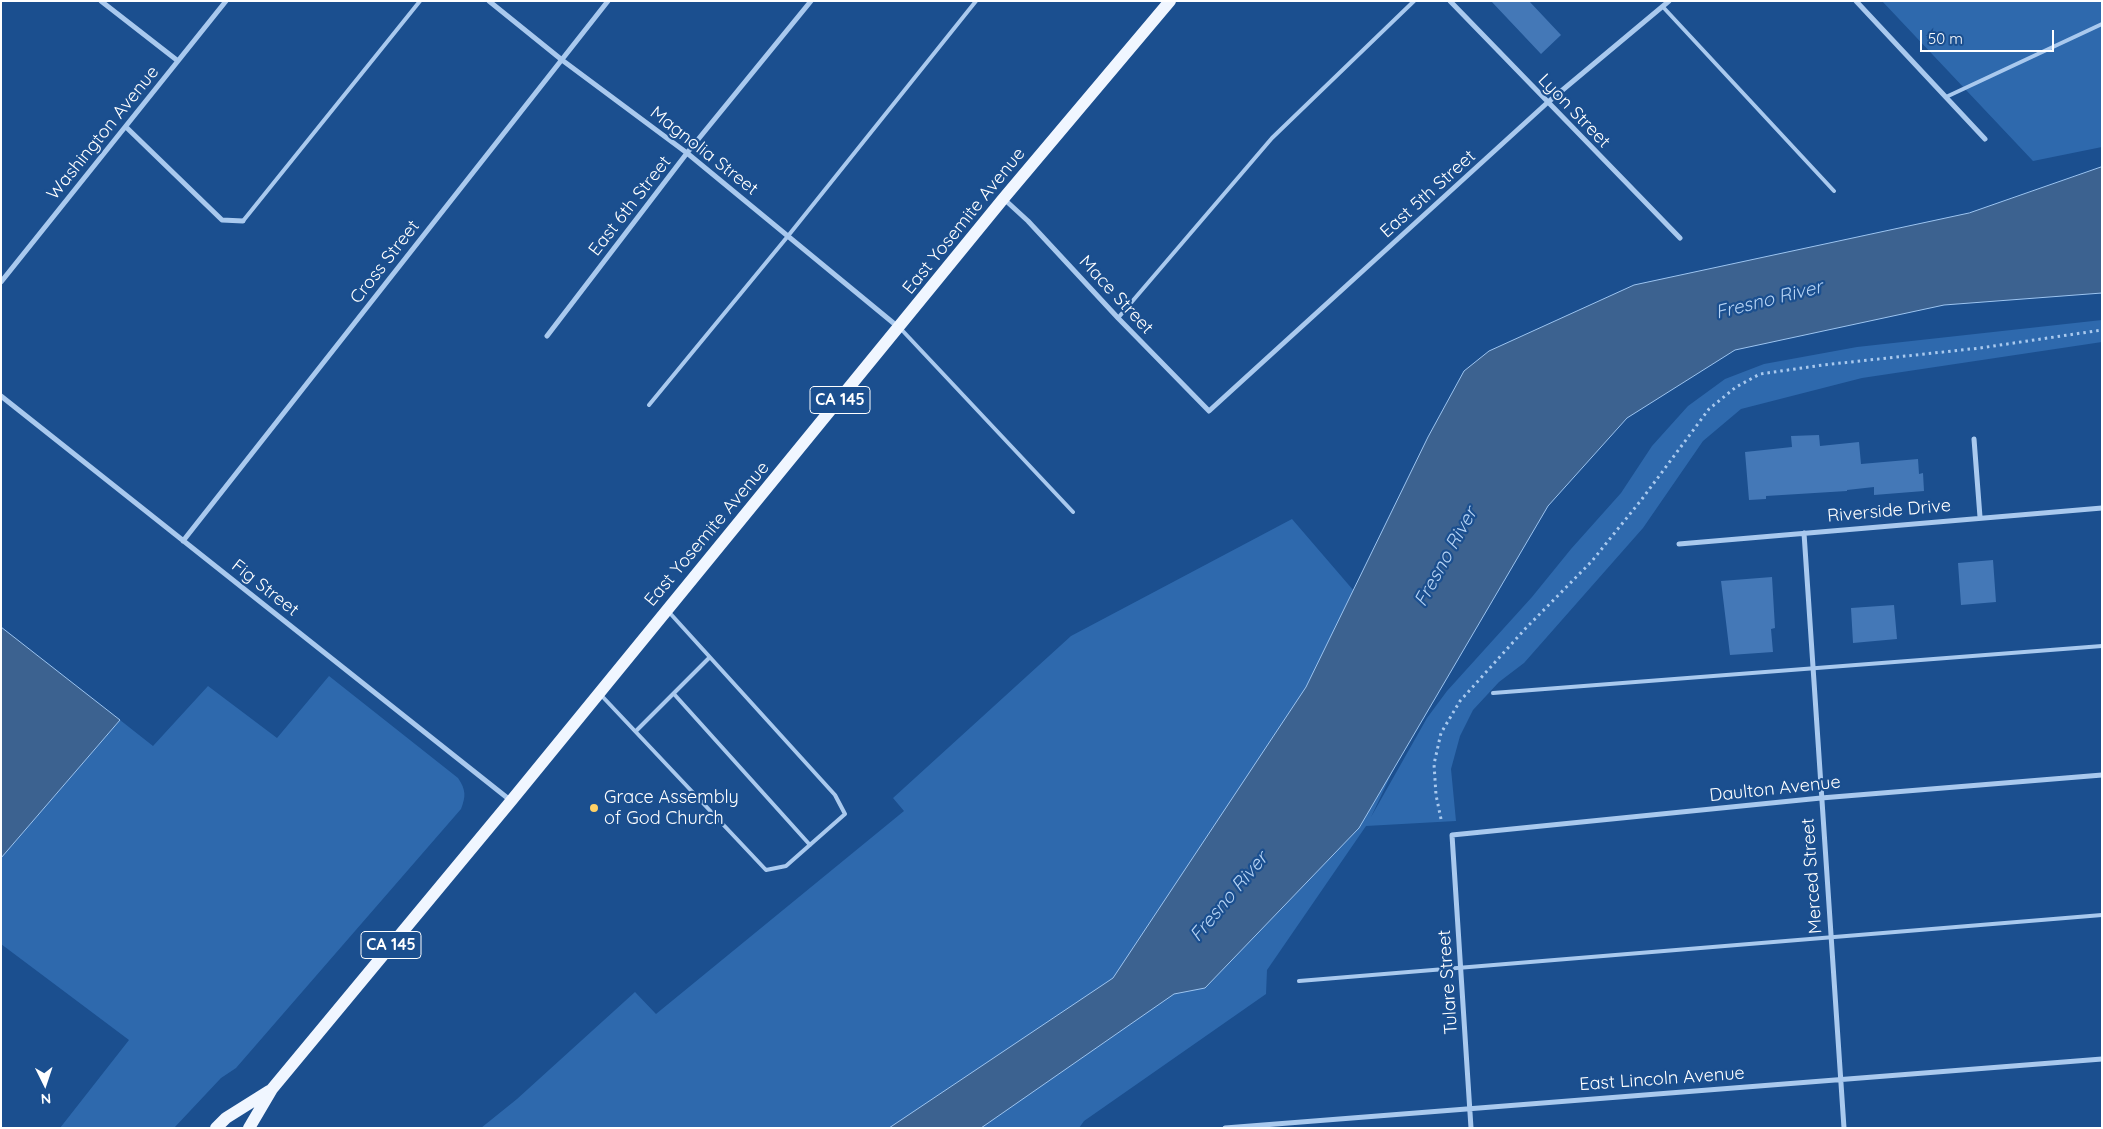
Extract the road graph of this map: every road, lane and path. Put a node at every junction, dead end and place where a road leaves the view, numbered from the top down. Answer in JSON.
{"nodes":[{"id":1,"x":101,"y":1,"type":"edge"},
{"id":2,"x":226,"y":1,"type":"edge"},
{"id":3,"x":420,"y":1,"type":"edge"},
{"id":4,"x":489,"y":1,"type":"edge"},
{"id":5,"x":608,"y":1,"type":"edge"},
{"id":6,"x":812,"y":1,"type":"edge"},
{"id":7,"x":976,"y":1,"type":"edge"},
{"id":8,"x":1170,"y":1,"type":"edge"},
{"id":9,"x":1414,"y":1,"type":"edge"},
{"id":10,"x":1450,"y":1,"type":"edge"},
{"id":11,"x":1669,"y":1,"type":"edge"},
{"id":12,"x":1856,"y":1,"type":"edge"},
{"id":13,"x":1663,"y":7,"type":"junction"},
{"id":14,"x":2102,"y":24,"type":"edge"},
{"id":15,"x":562,"y":60,"type":"junction"},
{"id":16,"x":178,"y":61,"type":"junction"},
{"id":17,"x":1946,"y":97,"type":"junction"},
{"id":18,"x":1548,"y":103,"type":"junction"},
{"id":19,"x":126,"y":127,"type":"junction"},
{"id":20,"x":1985,"y":138,"type":"dead end"},
{"id":21,"x":687,"y":153,"type":"junction"},
{"id":22,"x":1834,"y":191,"type":"dead end"},
{"id":23,"x":1003,"y":199,"type":"junction"},
{"id":24,"x":243,"y":221,"type":"joint"},
{"id":25,"x":788,"y":236,"type":"junction"},
{"id":26,"x":1680,"y":238,"type":"dead end"},
{"id":27,"x":1,"y":282,"type":"edge"},
{"id":28,"x":1118,"y":318,"type":"junction"},
{"id":29,"x":899,"y":328,"type":"junction"},
{"id":30,"x":2102,"y":330,"type":"edge"},
{"id":31,"x":547,"y":336,"type":"dead end"},
{"id":32,"x":1,"y":396,"type":"edge"},
{"id":33,"x":649,"y":405,"type":"dead end"},
{"id":34,"x":1208,"y":411,"type":"joint"},
{"id":35,"x":1974,"y":440,"type":"dead end"},
{"id":36,"x":2102,"y":508,"type":"edge"},
{"id":37,"x":1073,"y":512,"type":"dead end"},
{"id":38,"x":1980,"y":517,"type":"junction"},
{"id":39,"x":1804,"y":533,"type":"junction"},
{"id":40,"x":183,"y":541,"type":"junction"},
{"id":41,"x":1679,"y":544,"type":"dead end"},
{"id":42,"x":666,"y":610,"type":"junction"},
{"id":43,"x":2102,"y":646,"type":"edge"},
{"id":44,"x":709,"y":658,"type":"junction"},
{"id":45,"x":1814,"y":668,"type":"junction"},
{"id":46,"x":598,"y":693,"type":"junction"},
{"id":47,"x":1493,"y":693,"type":"dead end"},
{"id":48,"x":674,"y":694,"type":"junction"},
{"id":49,"x":636,"y":732,"type":"junction"},
{"id":50,"x":2102,"y":775,"type":"edge"},
{"id":51,"x":1821,"y":798,"type":"junction"},
{"id":52,"x":511,"y":801,"type":"junction"},
{"id":53,"x":1441,"y":820,"type":"dead end"},
{"id":54,"x":1452,"y":835,"type":"joint"},
{"id":55,"x":810,"y":845,"type":"junction"},
{"id":56,"x":2102,"y":915,"type":"edge"},
{"id":57,"x":1830,"y":937,"type":"junction"},
{"id":58,"x":1460,"y":968,"type":"junction"},
{"id":59,"x":1299,"y":981,"type":"dead end"},
{"id":60,"x":2102,"y":1059,"type":"edge"},
{"id":61,"x":1840,"y":1080,"type":"junction"},
{"id":62,"x":272,"y":1089,"type":"junction"},
{"id":63,"x":1470,"y":1108,"type":"junction"},
{"id":64,"x":216,"y":1128,"type":"edge"},
{"id":65,"x":249,"y":1128,"type":"edge"},
{"id":66,"x":1225,"y":1128,"type":"edge"},
{"id":67,"x":1471,"y":1128,"type":"edge"},
{"id":68,"x":1844,"y":1128,"type":"edge"}],
"edges":[{"from":1,"to":16,"type":"street"},
{"from":2,"to":16,"type":"street","name":"Washington Avenue"},
{"from":3,"to":24,"type":"lane"},
{"from":4,"to":15,"type":"street","name":"Magnolia Street"},
{"from":5,"to":15,"type":"street","name":"Cross Street"},
{"from":6,"to":21,"type":"street","name":"East 6th Street"},
{"from":7,"to":25,"type":"lane"},
{"from":8,"to":23,"type":"main road","name":"East Yosemite Avenue","number":"CA 145"},
{"from":9,"to":28,"type":"lane"},
{"from":10,"to":18,"type":"street","name":"Lyon Street"},
{"from":11,"to":13,"type":"street","name":"East 5th Street"},
{"from":12,"to":17,"type":"street"},
{"from":13,"to":18,"type":"street","name":"East 5th Street"},
{"from":13,"to":22,"type":"lane"},
{"from":14,"to":17,"type":"lane"},
{"from":15,"to":21,"type":"street","name":"Magnolia Street"},
{"from":15,"to":40,"type":"street","name":"Cross Street"},
{"from":16,"to":19,"type":"street","name":"Washington Avenue"},
{"from":17,"to":20,"type":"street"},
{"from":18,"to":26,"type":"street","name":"Lyon Street"},
{"from":18,"to":34,"type":"street","name":"East 5th Street"},
{"from":19,"to":24,"type":"street"},
{"from":19,"to":27,"type":"street","name":"Washington Avenue"},
{"from":21,"to":25,"type":"street","name":"Magnolia Street"},
{"from":21,"to":31,"type":"street","name":"East 6th Street"},
{"from":23,"to":28,"type":"street","name":"Mace Street"},
{"from":23,"to":29,"type":"main road","name":"East Yosemite Avenue","number":"CA 145"},
{"from":25,"to":29,"type":"street","name":"Magnolia Street"},
{"from":25,"to":33,"type":"lane"},
{"from":28,"to":34,"type":"street","name":"Mace Street"},
{"from":29,"to":37,"type":"lane"},
{"from":29,"to":42,"type":"main road","name":"East Yosemite Avenue","number":"CA 145"},
{"from":30,"to":53,"type":"path"},
{"from":32,"to":40,"type":"street","name":"Fig Street"},
{"from":35,"to":38,"type":"street"},
{"from":36,"to":38,"type":"street","name":"Riverside Drive"},
{"from":38,"to":39,"type":"street","name":"Riverside Drive"},
{"from":39,"to":41,"type":"street","name":"Riverside Drive"},
{"from":39,"to":45,"type":"street","name":"Merced Street"},
{"from":40,"to":52,"type":"street","name":"Fig Street"},
{"from":42,"to":44,"type":"lane"},
{"from":42,"to":46,"type":"main road","name":"East Yosemite Avenue","number":"CA 145"},
{"from":43,"to":45,"type":"lane"},
{"from":44,"to":48,"type":"lane"},
{"from":44,"to":55,"type":"lane"},
{"from":45,"to":47,"type":"lane"},
{"from":45,"to":51,"type":"street","name":"Merced Street"},
{"from":46,"to":49,"type":"lane"},
{"from":46,"to":52,"type":"main road","name":"East Yosemite Avenue","number":"CA 145"},
{"from":48,"to":49,"type":"lane"},
{"from":48,"to":55,"type":"lane"},
{"from":49,"to":55,"type":"lane"},
{"from":50,"to":51,"type":"street","name":"Daulton Avenue"},
{"from":51,"to":54,"type":"street","name":"Daulton Avenue"},
{"from":51,"to":57,"type":"street","name":"Merced Street"},
{"from":52,"to":62,"type":"main road","name":"East Yosemite Avenue","number":"CA 145"},
{"from":54,"to":58,"type":"street","name":"Tulare Street"},
{"from":56,"to":57,"type":"lane"},
{"from":57,"to":58,"type":"lane"},
{"from":57,"to":61,"type":"street","name":"Merced Street"},
{"from":58,"to":59,"type":"lane"},
{"from":58,"to":63,"type":"street","name":"Tulare Street"},
{"from":60,"to":61,"type":"street","name":"East Lincoln Avenue"},
{"from":61,"to":63,"type":"street","name":"East Lincoln Avenue"},
{"from":61,"to":68,"type":"street","name":"Merced Street"},
{"from":62,"to":64,"type":"main road","name":"East Yosemite Avenue","number":"CA 145"},
{"from":62,"to":65,"type":"main road","name":"East Yosemite Avenue","number":"CA 145"},
{"from":63,"to":66,"type":"street","name":"East Lincoln Avenue"},
{"from":63,"to":67,"type":"street","name":"Tulare Street"}]}
